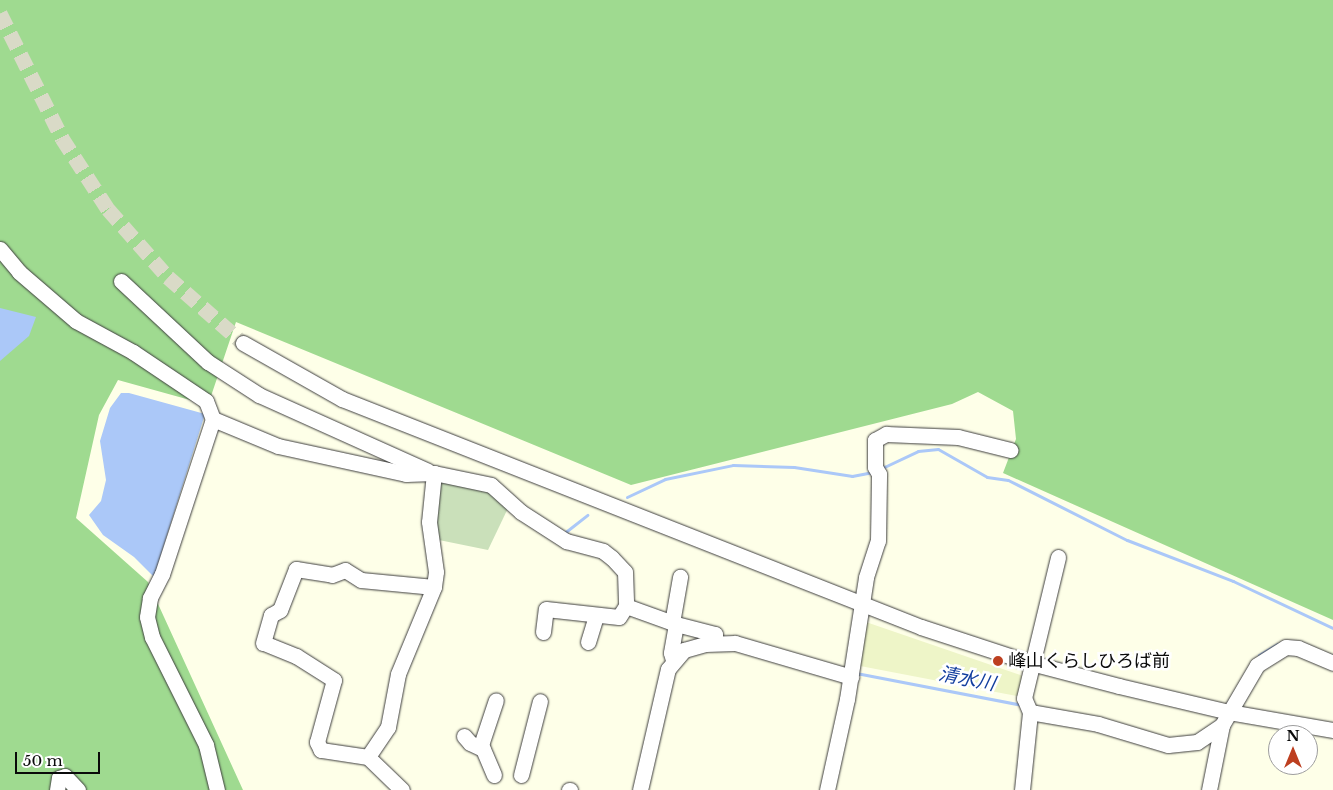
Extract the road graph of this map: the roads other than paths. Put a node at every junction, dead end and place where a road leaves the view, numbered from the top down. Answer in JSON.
{"nodes":[{"id":1,"x":0,"y":249,"type":"edge"},
{"id":2,"x":121,"y":281,"type":"dead end"},
{"id":3,"x":243,"y":343,"type":"tunnel mouth"},
{"id":4,"x":213,"y":419,"type":"junction"},
{"id":5,"x":1010,"y":450,"type":"dead end"},
{"id":6,"x":431,"y":472,"type":"junction"},
{"id":7,"x":1058,"y":557,"type":"dead end"},
{"id":8,"x":680,"y":577,"type":"dead end"},
{"id":9,"x":434,"y":587,"type":"junction"},
{"id":10,"x":862,"y":605,"type":"junction"},
{"id":11,"x":626,"y":606,"type":"junction"},
{"id":12,"x":596,"y":615,"type":"junction"},
{"id":13,"x":674,"y":623,"type":"junction"},
{"id":14,"x":542,"y":632,"type":"dead end"},
{"id":15,"x":715,"y":638,"type":"junction"},
{"id":16,"x":588,"y":642,"type":"dead end"},
{"id":17,"x":672,"y":656,"type":"junction"},
{"id":18,"x":1333,"y":662,"type":"edge"},
{"id":19,"x":1031,"y":663,"type":"junction"},
{"id":20,"x":851,"y":671,"type":"junction"},
{"id":21,"x":496,"y":700,"type":"dead end"},
{"id":22,"x":540,"y":701,"type":"dead end"},
{"id":23,"x":1028,"y":706,"type":"junction"},
{"id":24,"x":1225,"y":718,"type":"junction"},
{"id":25,"x":1333,"y":730,"type":"edge"},
{"id":26,"x":464,"y":736,"type":"dead end"},
{"id":27,"x":483,"y":749,"type":"junction"},
{"id":28,"x":368,"y":757,"type":"junction"},
{"id":29,"x":494,"y":775,"type":"dead end"},
{"id":30,"x":521,"y":775,"type":"dead end"},
{"id":31,"x":57,"y":790,"type":"edge"},
{"id":32,"x":78,"y":790,"type":"edge"},
{"id":33,"x":217,"y":790,"type":"edge"},
{"id":34,"x":402,"y":790,"type":"edge"},
{"id":35,"x":640,"y":790,"type":"edge"},
{"id":36,"x":828,"y":790,"type":"edge"},
{"id":37,"x":1022,"y":790,"type":"edge"},
{"id":38,"x":1209,"y":790,"type":"edge"}],
"edges":[{"from":1,"to":4,"type":"street"},
{"from":2,"to":6,"type":"street"},
{"from":3,"to":10,"type":"street"},
{"from":4,"to":6,"type":"street"},
{"from":4,"to":33,"type":"street"},
{"from":5,"to":10,"type":"street"},
{"from":6,"to":9,"type":"street"},
{"from":6,"to":11,"type":"street"},
{"from":7,"to":19,"type":"street"},
{"from":8,"to":13,"type":"street"},
{"from":9,"to":28,"type":"street"},
{"from":9,"to":28,"type":"street"},
{"from":10,"to":19,"type":"street"},
{"from":10,"to":20,"type":"street"},
{"from":11,"to":12,"type":"street"},
{"from":11,"to":13,"type":"street"},
{"from":12,"to":14,"type":"street"},
{"from":12,"to":16,"type":"street"},
{"from":13,"to":15,"type":"street"},
{"from":13,"to":17,"type":"street"},
{"from":15,"to":17,"type":"street"},
{"from":15,"to":20,"type":"street"},
{"from":17,"to":35,"type":"street"},
{"from":18,"to":24,"type":"street"},
{"from":19,"to":23,"type":"street"},
{"from":19,"to":24,"type":"street"},
{"from":20,"to":36,"type":"street"},
{"from":21,"to":27,"type":"street"},
{"from":22,"to":30,"type":"street"},
{"from":23,"to":24,"type":"street"},
{"from":23,"to":37,"type":"street"},
{"from":24,"to":25,"type":"street"},
{"from":24,"to":38,"type":"street"},
{"from":26,"to":27,"type":"street"},
{"from":27,"to":29,"type":"street"},
{"from":28,"to":34,"type":"street"},
{"from":31,"to":32,"type":"street"}]}
